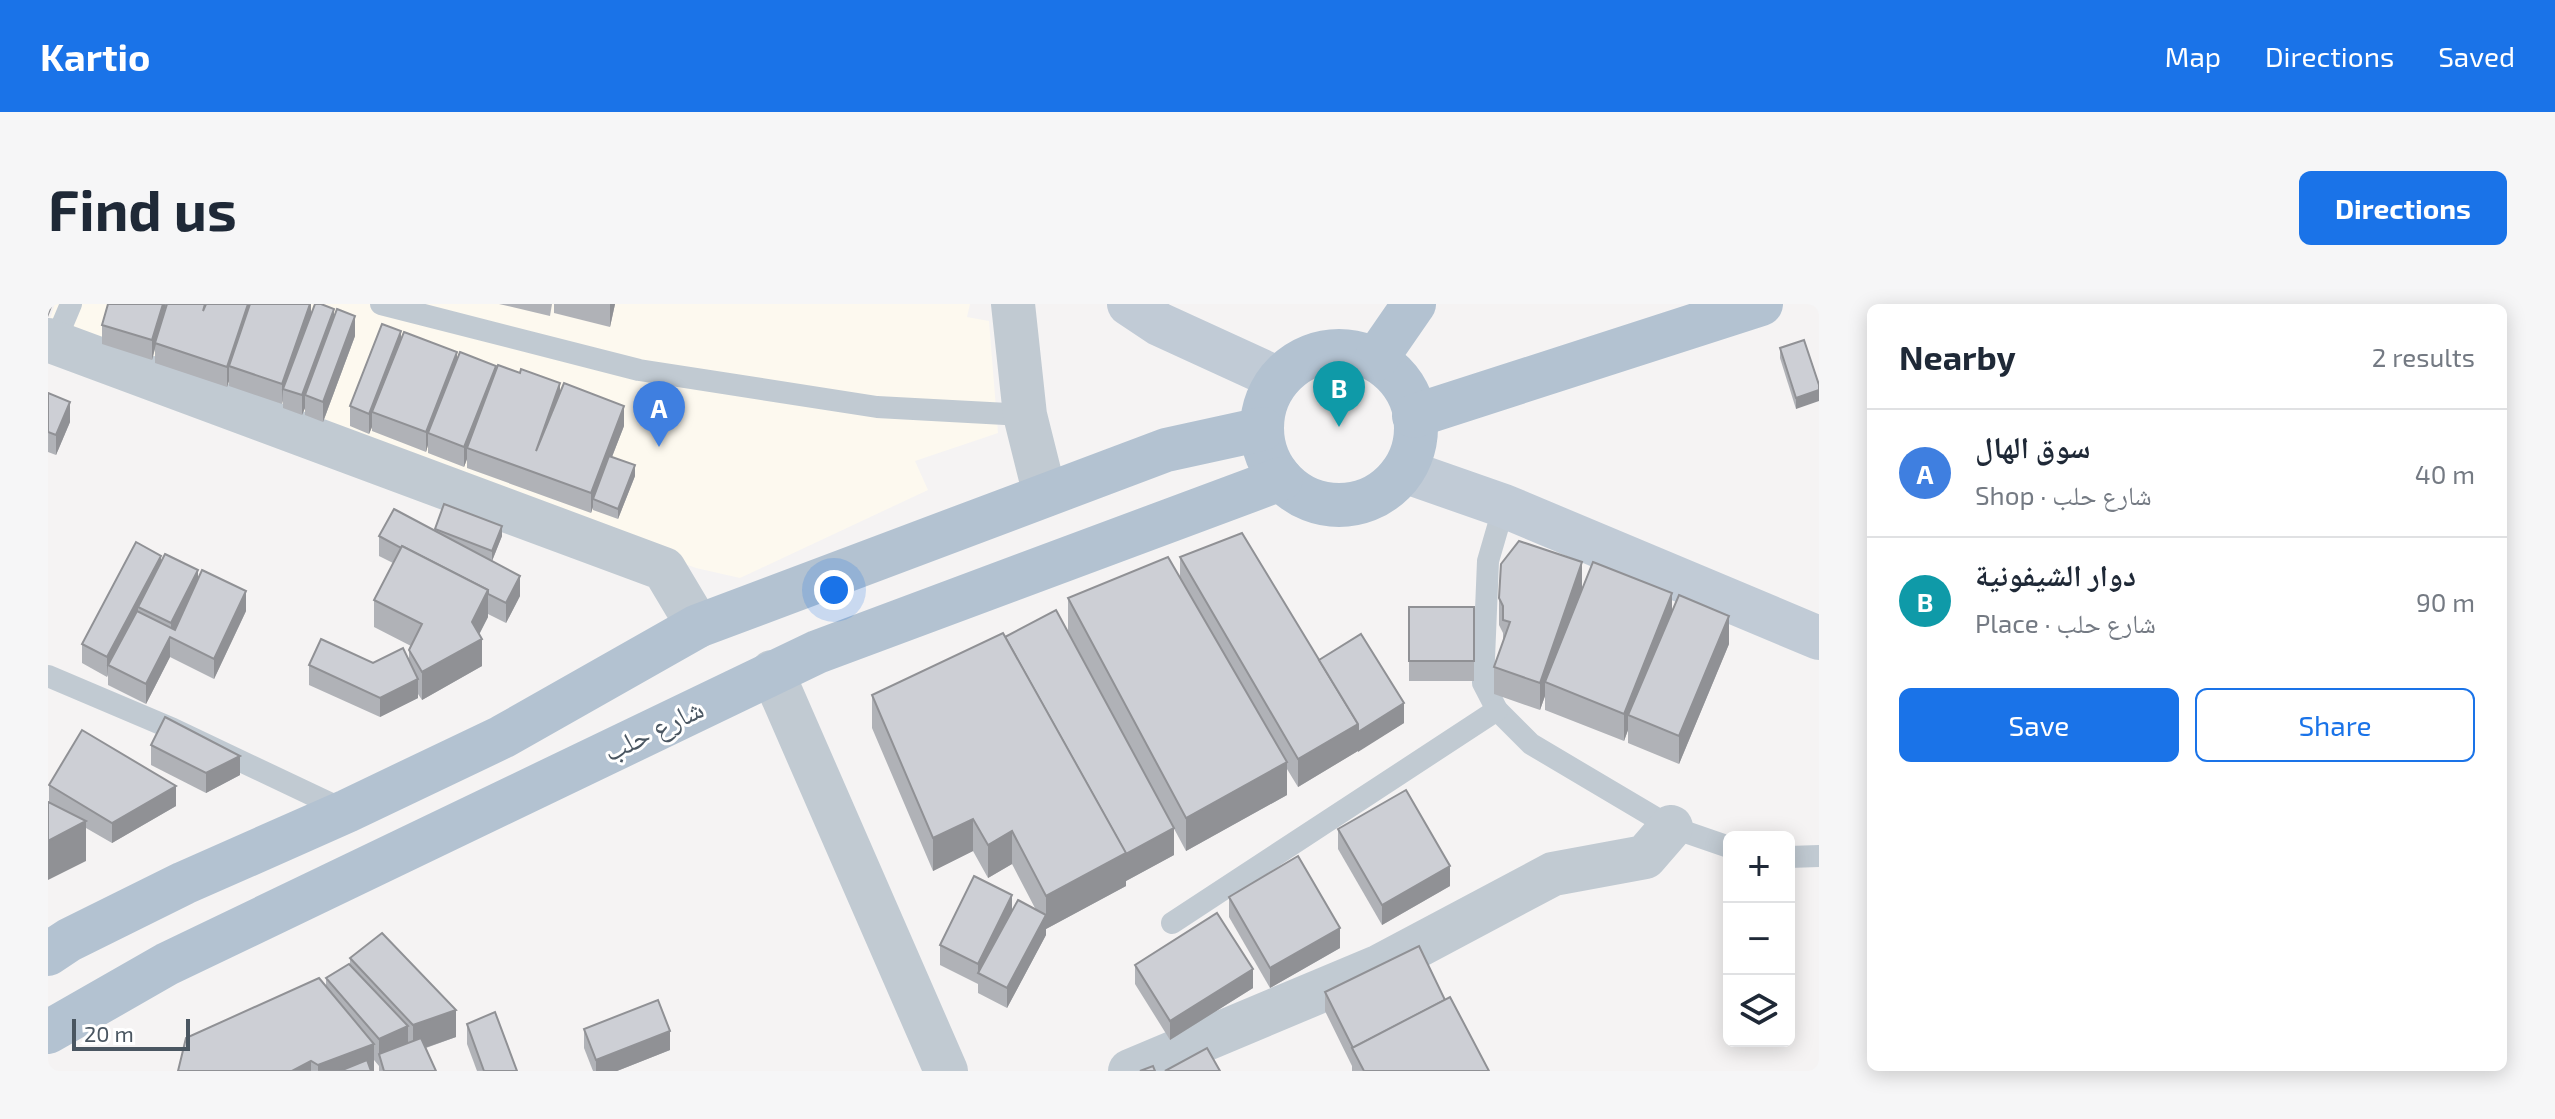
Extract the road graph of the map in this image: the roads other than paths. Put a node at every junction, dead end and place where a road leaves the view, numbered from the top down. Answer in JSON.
{"nodes":[{"id":1,"x":381,"y":304,"type":"edge"},
{"id":2,"x":1013,"y":304,"type":"edge"},
{"id":3,"x":1129,"y":304,"type":"edge"},
{"id":4,"x":1414,"y":304,"type":"edge"},
{"id":5,"x":1761,"y":304,"type":"edge"},
{"id":6,"x":58,"y":329,"type":"edge"},
{"id":7,"x":1376,"y":359,"type":"junction"},
{"id":8,"x":1279,"y":379,"type":"junction"},
{"id":9,"x":1025,"y":415,"type":"junction"},
{"id":10,"x":1262,"y":429,"type":"junction"},
{"id":11,"x":1411,"y":443,"type":"junction"},
{"id":12,"x":1281,"y":479,"type":"junction"},
{"id":13,"x":1045,"y":495,"type":"junction"},
{"id":14,"x":1504,"y":506,"type":"junction"},
{"id":15,"x":1819,"y":605,"type":"edge"},
{"id":16,"x":698,"y":626,"type":"junction"},
{"id":17,"x":1819,"y":638,"type":"edge"},
{"id":18,"x":772,"y":672,"type":"junction"},
{"id":19,"x":48,"y":676,"type":"edge"},
{"id":20,"x":1497,"y":710,"type":"junction"},
{"id":21,"x":347,"y":811,"type":"junction"},
{"id":22,"x":1671,"y":827,"type":"junction"},
{"id":23,"x":1723,"y":845,"type":"edge"},
{"id":24,"x":1819,"y":856,"type":"edge"},
{"id":25,"x":1795,"y":857,"type":"edge"},
{"id":26,"x":1172,"y":923,"type":"dead end"},
{"id":27,"x":55,"y":942,"type":"edge"},
{"id":28,"x":48,"y":1032,"type":"edge"},
{"id":29,"x":946,"y":1071,"type":"edge"},
{"id":30,"x":1130,"y":1071,"type":"edge"}],
"edges":[{"from":1,"to":9,"type":"lane"},
{"from":2,"to":9,"type":"street"},
{"from":3,"to":8,"type":"main road"},
{"from":4,"to":7,"type":"main road"},
{"from":5,"to":11,"type":"main road"},
{"from":6,"to":16,"type":"street"},
{"from":7,"to":8,"type":"main road"},
{"from":7,"to":11,"type":"main road"},
{"from":8,"to":10,"type":"main road"},
{"from":9,"to":13,"type":"street"},
{"from":10,"to":12,"type":"main road"},
{"from":10,"to":13,"type":"main road"},
{"from":11,"to":12,"type":"main road"},
{"from":11,"to":14,"type":"main road"},
{"from":11,"to":15,"type":"main road"},
{"from":12,"to":18,"type":"main road","name":"شارع حلب"},
{"from":13,"to":16,"type":"main road"},
{"from":14,"to":17,"type":"main road"},
{"from":14,"to":20,"type":"lane"},
{"from":16,"to":21,"type":"main road"},
{"from":18,"to":28,"type":"main road","name":"شارع حلب"},
{"from":18,"to":29,"type":"street"},
{"from":19,"to":21,"type":"lane"},
{"from":20,"to":22,"type":"lane"},
{"from":20,"to":26,"type":"lane"},
{"from":21,"to":27,"type":"main road"},
{"from":22,"to":23,"type":"lane"},
{"from":22,"to":30,"type":"street"},
{"from":24,"to":25,"type":"lane"}]}
